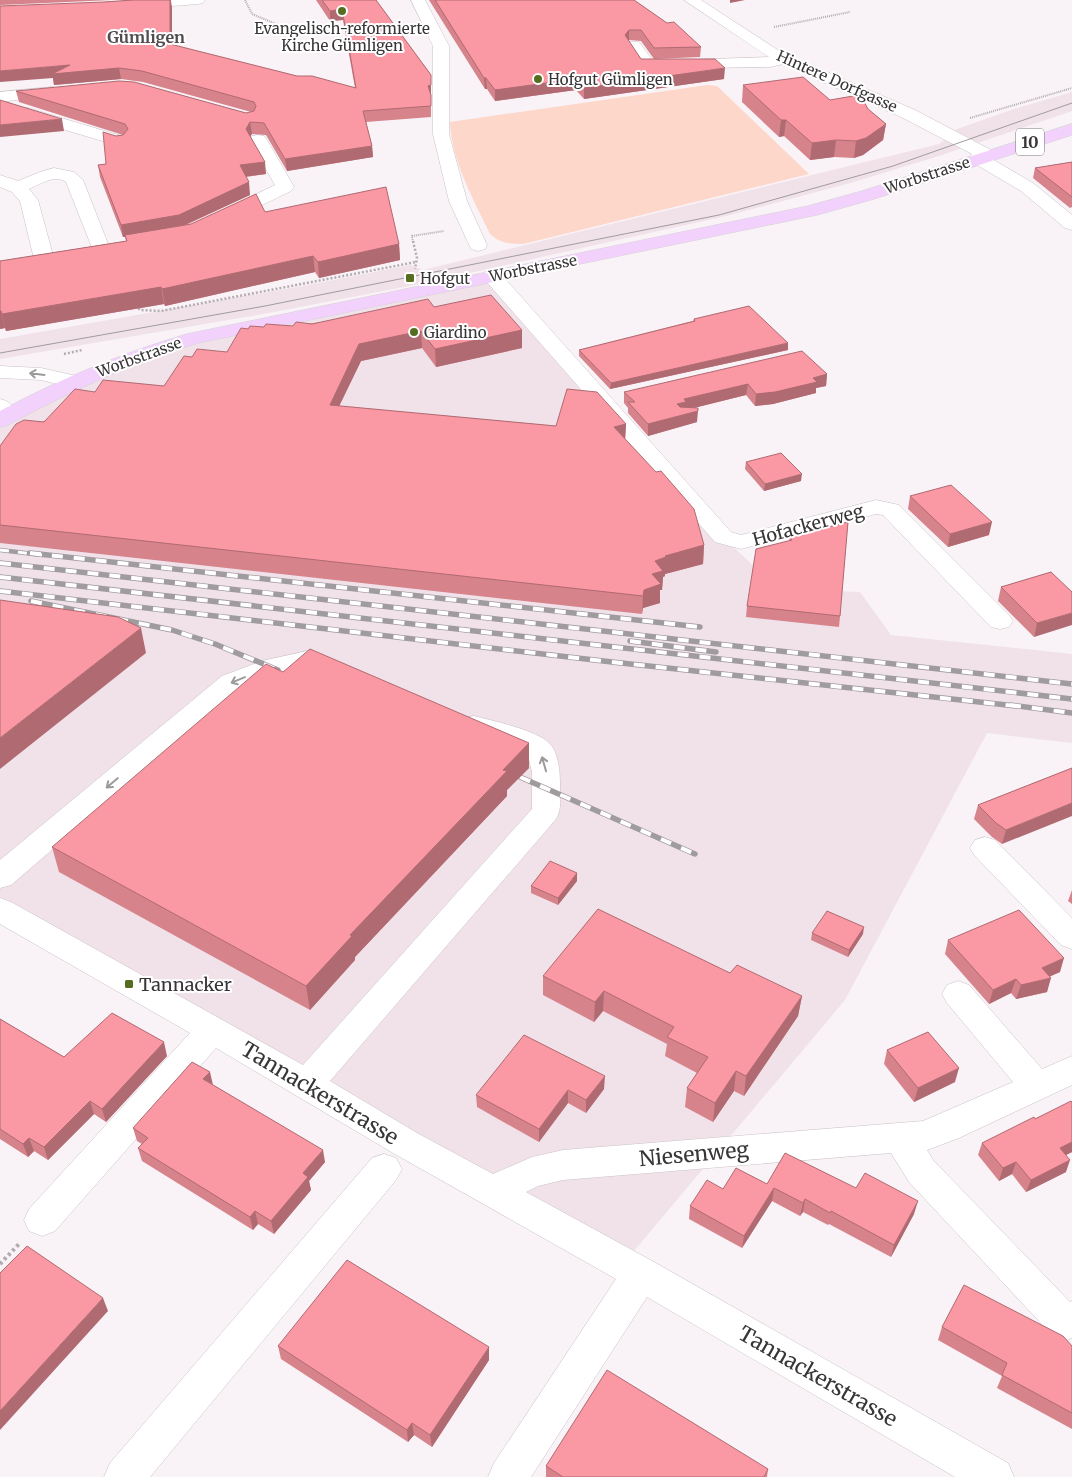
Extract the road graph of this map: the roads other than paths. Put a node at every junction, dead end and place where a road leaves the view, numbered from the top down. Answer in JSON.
{"nodes":[{"id":1,"x":198,"y":0,"type":"edge"},
{"id":2,"x":418,"y":0,"type":"edge"},
{"id":3,"x":691,"y":0,"type":"edge"},
{"id":4,"x":116,"y":6,"type":"edge"},
{"id":5,"x":634,"y":45,"type":"edge"},
{"id":6,"x":785,"y":59,"type":"junction"},
{"id":7,"x":65,"y":91,"type":"edge"},
{"id":8,"x":0,"y":97,"type":"edge"},
{"id":9,"x":0,"y":104,"type":"edge"},
{"id":10,"x":1072,"y":129,"type":"edge"},
{"id":11,"x":258,"y":140,"type":"edge"},
{"id":12,"x":119,"y":141,"type":"edge"},
{"id":13,"x":982,"y":157,"type":"junction"},
{"id":14,"x":0,"y":180,"type":"edge"},
{"id":15,"x":18,"y":188,"type":"junction"},
{"id":16,"x":211,"y":222,"type":"edge"},
{"id":17,"x":1072,"y":224,"type":"edge"},
{"id":18,"x":478,"y":245,"type":"dead end"},
{"id":19,"x":82,"y":252,"type":"edge"},
{"id":20,"x":45,"y":259,"type":"edge"},
{"id":21,"x":492,"y":276,"type":"junction"},
{"id":22,"x":0,"y":372,"type":"edge"},
{"id":23,"x":73,"y":382,"type":"junction"},
{"id":24,"x":3,"y":413,"type":"edge"},
{"id":25,"x":1000,"y":621,"type":"dead end"},
{"id":26,"x":350,"y":675,"type":"edge"},
{"id":27,"x":447,"y":717,"type":"edge"},
{"id":28,"x":985,"y":848,"type":"dead end"},
{"id":29,"x":0,"y":877,"type":"edge"},
{"id":30,"x":0,"y":910,"type":"edge"},
{"id":31,"x":1072,"y":937,"type":"edge"},
{"id":32,"x":958,"y":994,"type":"dead end"},
{"id":33,"x":212,"y":1030,"type":"junction"},
{"id":34,"x":1072,"y":1070,"type":"edge"},
{"id":35,"x":307,"y":1084,"type":"junction"},
{"id":36,"x":1036,"y":1086,"type":"junction"},
{"id":37,"x":901,"y":1140,"type":"junction"},
{"id":38,"x":384,"y":1169,"type":"dead end"},
{"id":39,"x":492,"y":1192,"type":"junction"},
{"id":40,"x":42,"y":1220,"type":"dead end"},
{"id":41,"x":641,"y":1274,"type":"junction"},
{"id":42,"x":1070,"y":1324,"type":"edge"},
{"id":43,"x":124,"y":1477,"type":"edge"},
{"id":44,"x":508,"y":1477,"type":"edge"},
{"id":45,"x":994,"y":1477,"type":"edge"}],
"edges":[{"from":1,"to":4,"type":"street"},
{"from":2,"to":18,"type":"street"},
{"from":3,"to":6,"type":"street","name":"Hintere Dorfgasse"},
{"from":5,"to":6,"type":"street"},
{"from":6,"to":13,"type":"street","name":"Hintere Dorfgasse"},
{"from":7,"to":8,"type":"street"},
{"from":9,"to":12,"type":"street"},
{"from":10,"to":13,"type":"main road","name":"Worbstrasse","number":"10"},
{"from":11,"to":16,"type":"street"},
{"from":13,"to":17,"type":"street","name":"Hintere Dorfgasse"},
{"from":13,"to":21,"type":"main road","name":"Worbstrasse","number":"10"},
{"from":14,"to":15,"type":"street"},
{"from":15,"to":19,"type":"street"},
{"from":15,"to":20,"type":"street"},
{"from":21,"to":23,"type":"main road","name":"Worbstrasse","number":"10"},
{"from":21,"to":25,"type":"street","name":"Hofackerweg"},
{"from":23,"to":22,"type":"street","one_way":true},
{"from":23,"to":24,"type":"main road","name":"Worbstrasse","number":"10"},
{"from":26,"to":29,"type":"street","one_way":true},
{"from":35,"to":27,"type":"street","one_way":true},
{"from":28,"to":31,"type":"street"},
{"from":30,"to":33,"type":"street","name":"Tannackerstrasse"},
{"from":32,"to":36,"type":"street"},
{"from":33,"to":35,"type":"street","name":"Tannackerstrasse"},
{"from":33,"to":40,"type":"street"},
{"from":34,"to":36,"type":"street","name":"Niesenweg"},
{"from":35,"to":39,"type":"street","name":"Tannackerstrasse"},
{"from":36,"to":37,"type":"street","name":"Niesenweg"},
{"from":37,"to":39,"type":"street","name":"Niesenweg"},
{"from":37,"to":42,"type":"street"},
{"from":38,"to":43,"type":"street"},
{"from":39,"to":41,"type":"street","name":"Tannackerstrasse"},
{"from":41,"to":44,"type":"street"},
{"from":41,"to":45,"type":"street","name":"Tannackerstrasse"}]}
